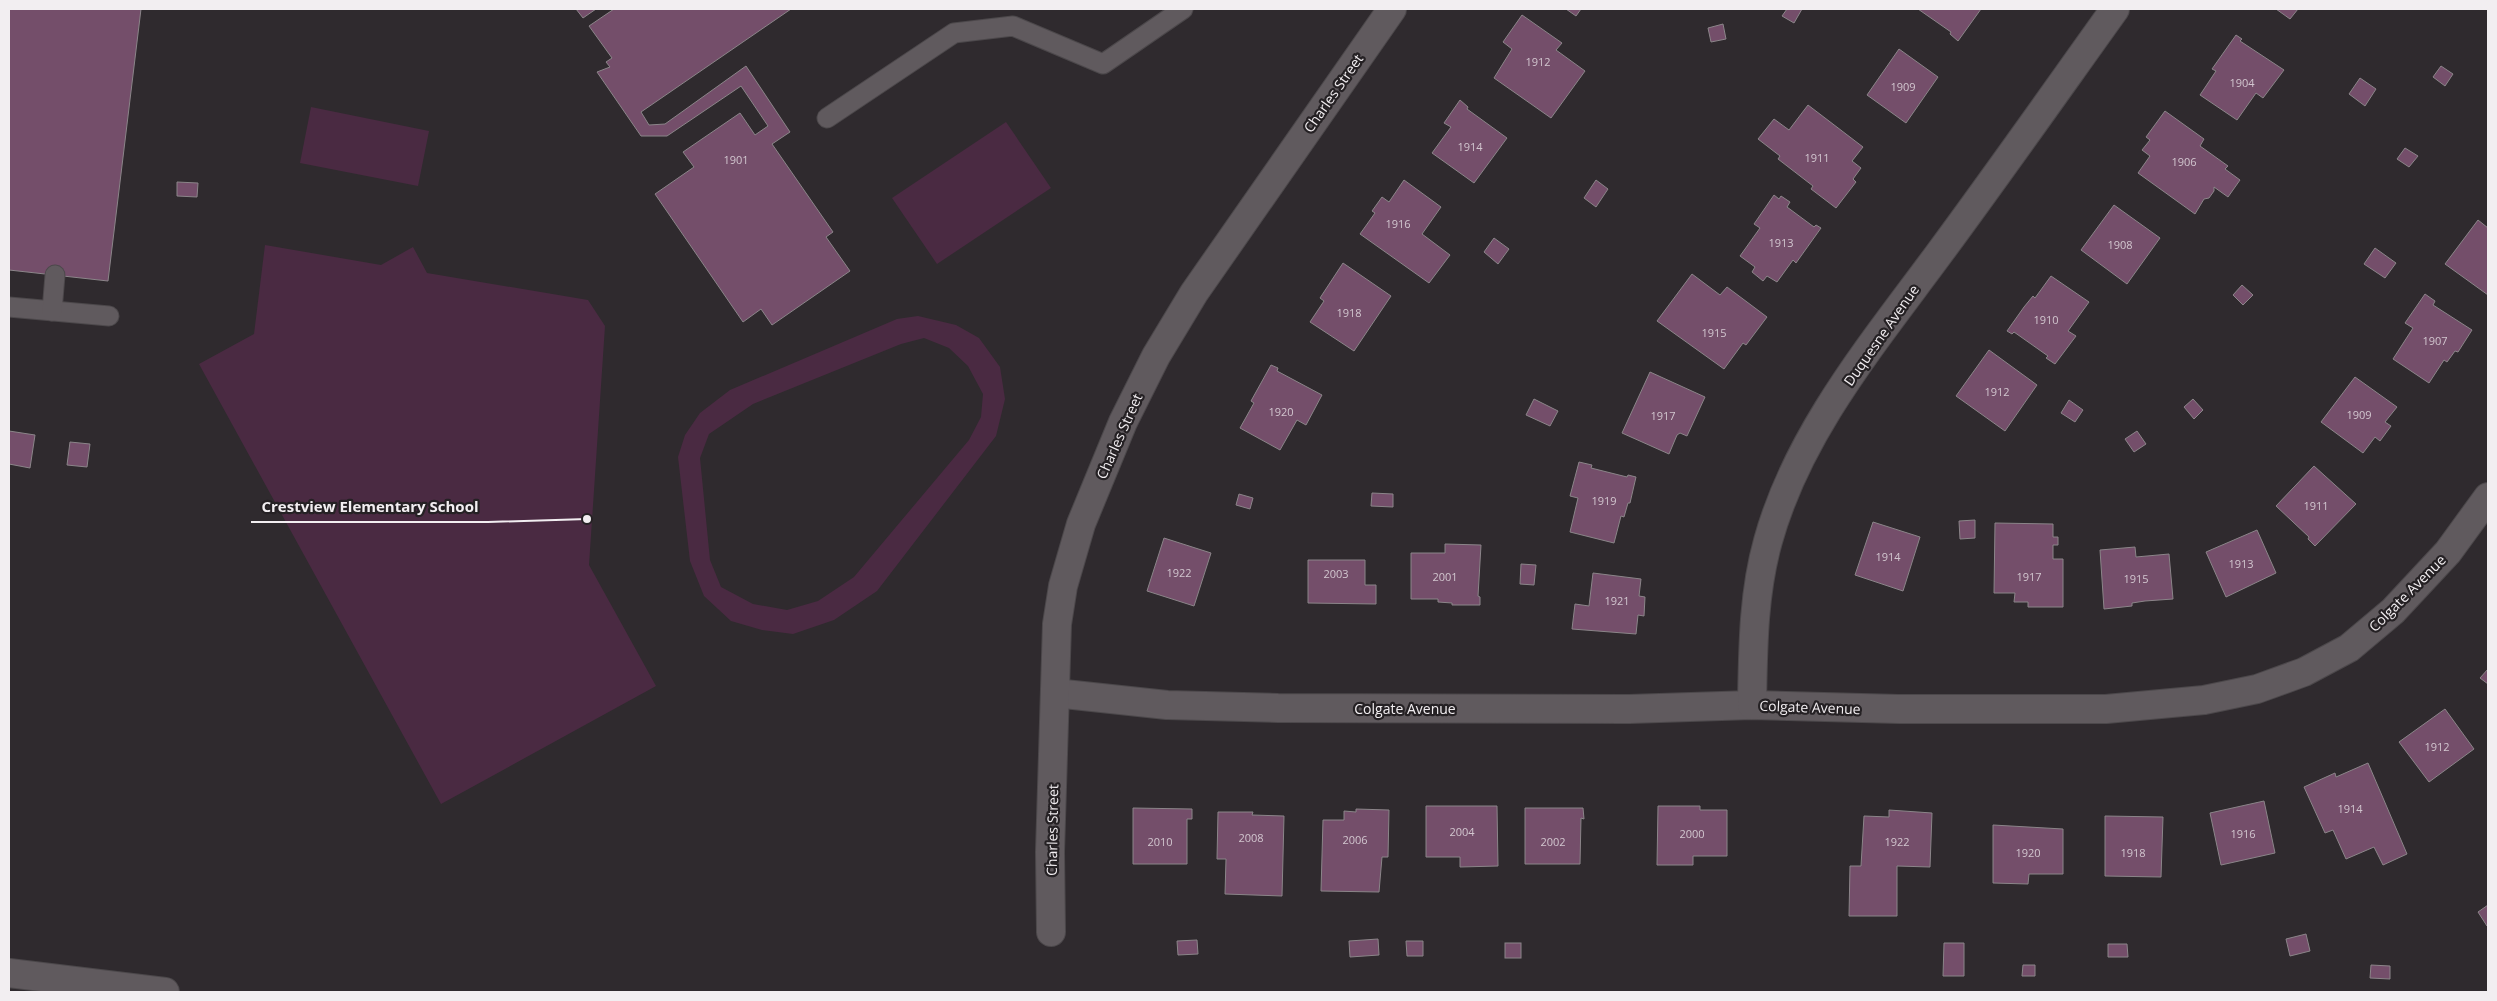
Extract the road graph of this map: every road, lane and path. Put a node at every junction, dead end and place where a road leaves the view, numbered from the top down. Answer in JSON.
{"nodes":[{"id":1,"x":1183,"y":9,"type":"edge"},
{"id":2,"x":1392,"y":9,"type":"edge"},
{"id":3,"x":2115,"y":9,"type":"edge"},
{"id":4,"x":827,"y":118,"type":"dead end"},
{"id":5,"x":55,"y":275,"type":"dead end"},
{"id":6,"x":9,"y":307,"type":"edge"},
{"id":7,"x":52,"y":311,"type":"junction"},
{"id":8,"x":108,"y":316,"type":"dead end"},
{"id":9,"x":2488,"y":497,"type":"edge"},
{"id":10,"x":1055,"y":693,"type":"junction"},
{"id":11,"x":1752,"y":705,"type":"junction"},
{"id":12,"x":1051,"y":932,"type":"dead end"},
{"id":13,"x":9,"y":973,"type":"edge"},
{"id":14,"x":61,"y":986,"type":"edge"},
{"id":15,"x":165,"y":992,"type":"edge"}],
"edges":[{"from":1,"to":4,"type":"lane"},
{"from":2,"to":10,"type":"street","name":"Charles Street"},
{"from":3,"to":11,"type":"street","name":"Duquesne Avenue"},
{"from":5,"to":7,"type":"lane"},
{"from":6,"to":7,"type":"lane"},
{"from":7,"to":8,"type":"lane"},
{"from":9,"to":11,"type":"street","name":"Colgate Avenue"},
{"from":10,"to":11,"type":"street","name":"Colgate Avenue"},
{"from":10,"to":12,"type":"street","name":"Charles Street"},
{"from":13,"to":14,"type":"street"},
{"from":14,"to":15,"type":"street"}]}
